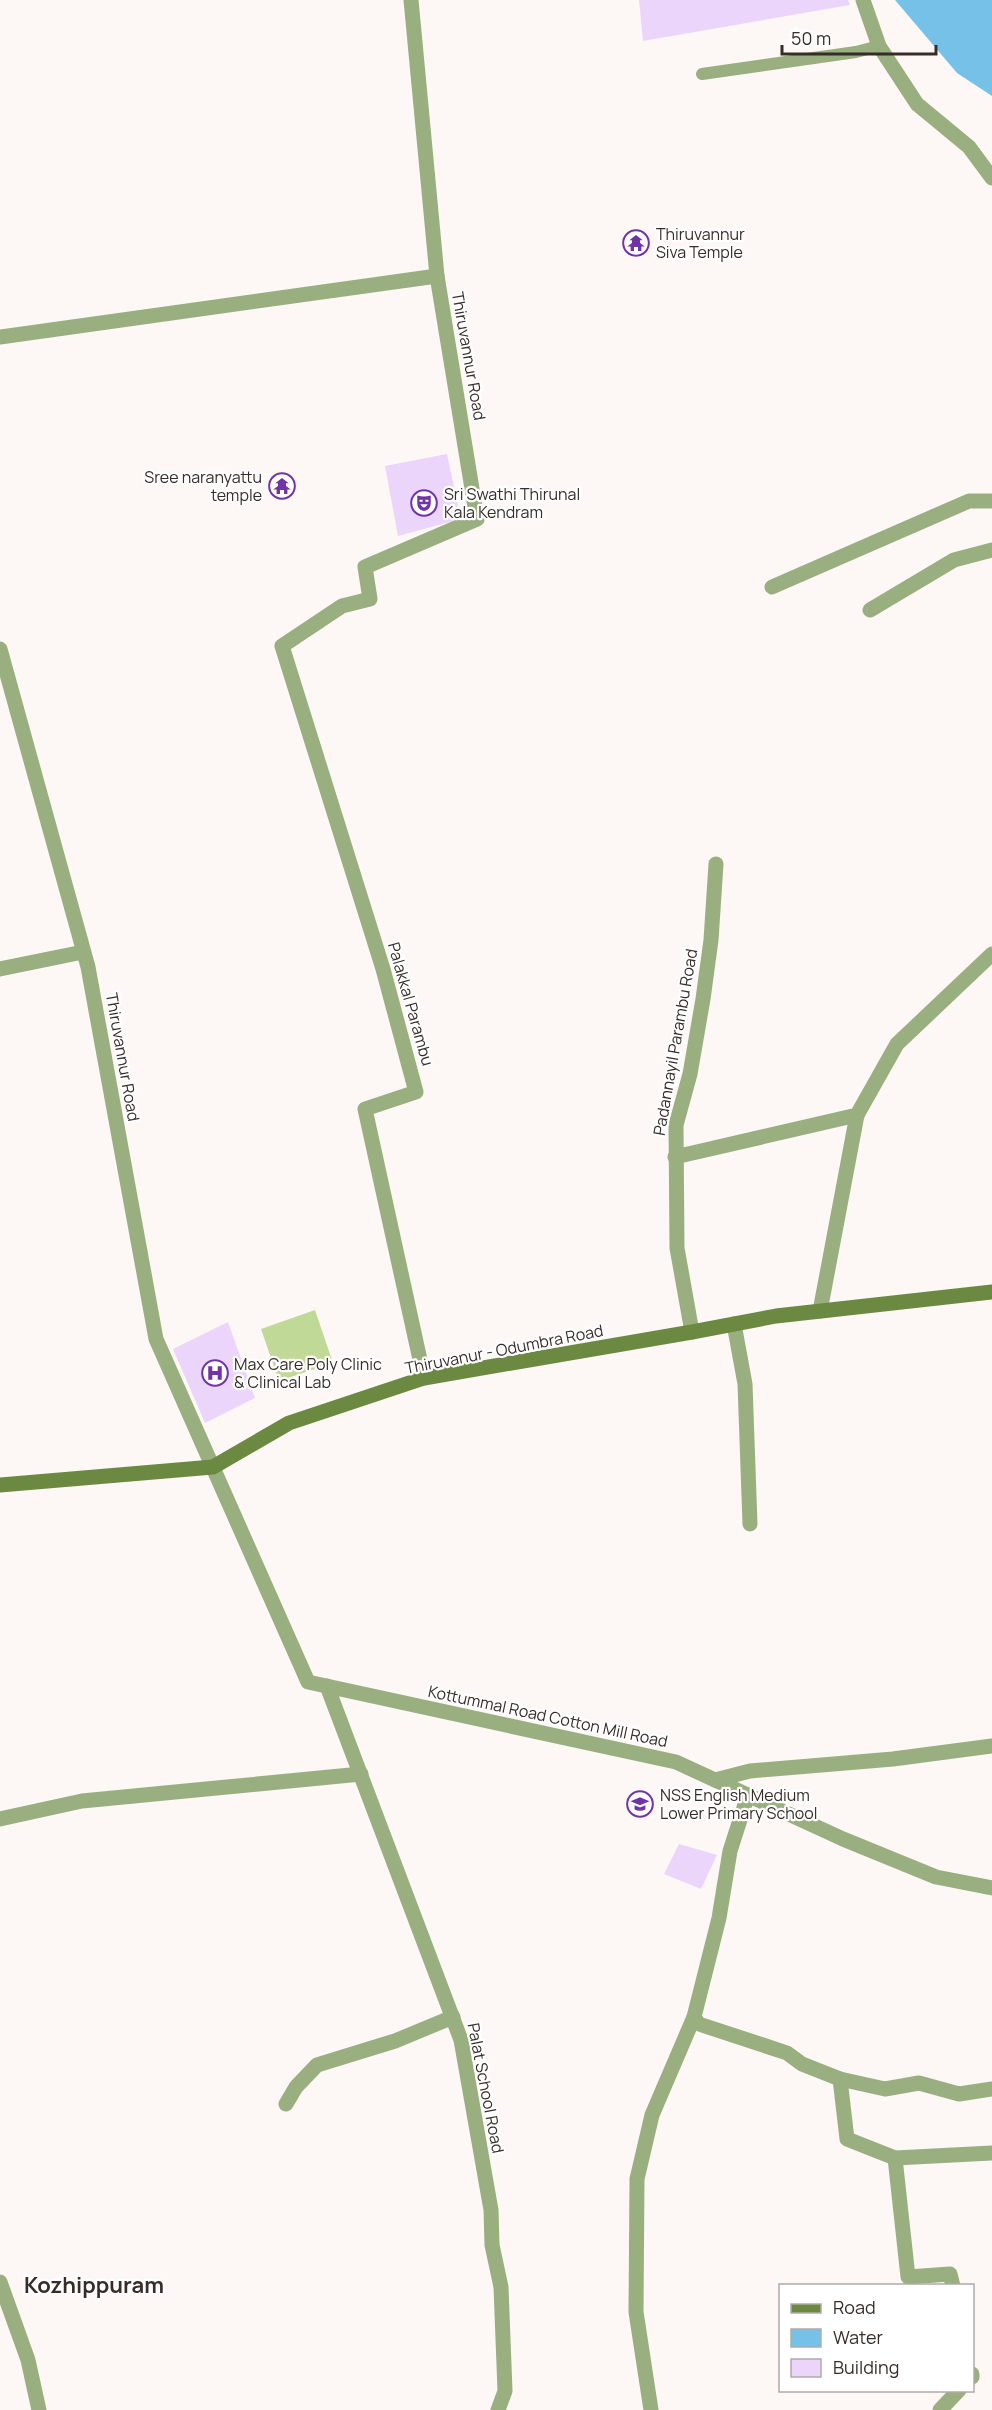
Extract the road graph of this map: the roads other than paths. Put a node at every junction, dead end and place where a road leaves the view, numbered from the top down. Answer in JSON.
{"nodes":[{"id":1,"x":411,"y":0,"type":"edge"},
{"id":2,"x":863,"y":0,"type":"edge"},
{"id":3,"x":879,"y":46,"type":"junction"},
{"id":4,"x":702,"y":74,"type":"dead end"},
{"id":5,"x":992,"y":178,"type":"edge"},
{"id":6,"x":437,"y":276,"type":"junction"},
{"id":7,"x":0,"y":338,"type":"edge"},
{"id":8,"x":992,"y":501,"type":"edge"},
{"id":9,"x":992,"y":550,"type":"edge"},
{"id":10,"x":772,"y":587,"type":"dead end"},
{"id":11,"x":870,"y":610,"type":"dead end"},
{"id":12,"x":282,"y":646,"type":"joint"},
{"id":13,"x":0,"y":649,"type":"edge"},
{"id":14,"x":716,"y":864,"type":"dead end"},
{"id":15,"x":83,"y":952,"type":"junction"},
{"id":16,"x":992,"y":954,"type":"edge"},
{"id":17,"x":0,"y":969,"type":"edge"},
{"id":18,"x":857,"y":1115,"type":"junction"},
{"id":19,"x":675,"y":1157,"type":"junction"},
{"id":20,"x":992,"y":1292,"type":"edge"},
{"id":21,"x":820,"y":1311,"type":"junction"},
{"id":22,"x":734,"y":1324,"type":"junction"},
{"id":23,"x":692,"y":1332,"type":"junction"},
{"id":24,"x":424,"y":1378,"type":"junction"},
{"id":25,"x":213,"y":1467,"type":"junction"},
{"id":26,"x":0,"y":1485,"type":"edge"},
{"id":27,"x":750,"y":1524,"type":"dead end"},
{"id":28,"x":327,"y":1686,"type":"junction"},
{"id":29,"x":992,"y":1746,"type":"edge"},
{"id":30,"x":361,"y":1774,"type":"junction"},
{"id":31,"x":715,"y":1780,"type":"junction"},
{"id":32,"x":748,"y":1795,"type":"junction"},
{"id":33,"x":0,"y":1819,"type":"edge"},
{"id":34,"x":992,"y":1888,"type":"edge"},
{"id":35,"x":453,"y":2017,"type":"junction"},
{"id":36,"x":694,"y":2017,"type":"junction"},
{"id":37,"x":840,"y":2079,"type":"junction"},
{"id":38,"x":992,"y":2089,"type":"edge"},
{"id":39,"x":286,"y":2104,"type":"dead end"},
{"id":40,"x":992,"y":2153,"type":"edge"},
{"id":41,"x":894,"y":2158,"type":"junction"},
{"id":42,"x":0,"y":2282,"type":"edge"},
{"id":43,"x":952,"y":2284,"type":"edge"},
{"id":44,"x":958,"y":2392,"type":"edge"},
{"id":45,"x":39,"y":2410,"type":"edge"},
{"id":46,"x":498,"y":2410,"type":"edge"},
{"id":47,"x":651,"y":2410,"type":"edge"},
{"id":48,"x":940,"y":2410,"type":"edge"}],
"edges":[{"from":1,"to":6,"type":"street"},
{"from":2,"to":3,"type":"street"},
{"from":3,"to":4,"type":"lane"},
{"from":3,"to":5,"type":"street"},
{"from":6,"to":7,"type":"street","name":"Thiruvannur Road"},
{"from":6,"to":12,"type":"street","name":"Thiruvannur Road"},
{"from":8,"to":10,"type":"street"},
{"from":9,"to":11,"type":"street"},
{"from":12,"to":24,"type":"street","name":"Palakkal Parambu"},
{"from":13,"to":15,"type":"street","name":"Thiruvannur Road"},
{"from":14,"to":19,"type":"street","name":"Padannayil Parambu Road"},
{"from":15,"to":17,"type":"street"},
{"from":15,"to":25,"type":"street","name":"Thiruvannur Road"},
{"from":16,"to":18,"type":"street"},
{"from":18,"to":19,"type":"street"},
{"from":18,"to":21,"type":"street"},
{"from":19,"to":23,"type":"street","name":"Padannayil Parambu Road"},
{"from":20,"to":21,"type":"main road","name":"Thiruvanur - Odumbra Road"},
{"from":21,"to":22,"type":"main road","name":"Thiruvanur - Odumbra Road"},
{"from":22,"to":23,"type":"main road","name":"Thiruvanur - Odumbra Road"},
{"from":22,"to":27,"type":"street"},
{"from":23,"to":24,"type":"main road","name":"Thiruvanur - Odumbra Road"},
{"from":24,"to":25,"type":"main road","name":"Thiruvanur - Odumbra Road"},
{"from":25,"to":26,"type":"main road","name":"Thiruvanur - Odumbra Road"},
{"from":25,"to":28,"type":"street","name":"Kottummal Road Cotton Mill Road"},
{"from":28,"to":30,"type":"street","name":"Palat School Road"},
{"from":28,"to":31,"type":"street","name":"Kottummal Road Cotton Mill Road"},
{"from":29,"to":31,"type":"street"},
{"from":30,"to":33,"type":"street"},
{"from":30,"to":35,"type":"street","name":"Palat School Road"},
{"from":31,"to":32,"type":"street","name":"Kottummal Road Cotton Mill Road"},
{"from":32,"to":34,"type":"street","name":"Kottummal Road Cotton Mill Road"},
{"from":32,"to":36,"type":"street"},
{"from":35,"to":39,"type":"street"},
{"from":35,"to":46,"type":"street","name":"Palat School Road"},
{"from":36,"to":37,"type":"street"},
{"from":36,"to":47,"type":"street"},
{"from":37,"to":38,"type":"street"},
{"from":37,"to":41,"type":"street"},
{"from":40,"to":41,"type":"street"},
{"from":41,"to":43,"type":"street"},
{"from":42,"to":45,"type":"street"},
{"from":44,"to":48,"type":"street"}]}
